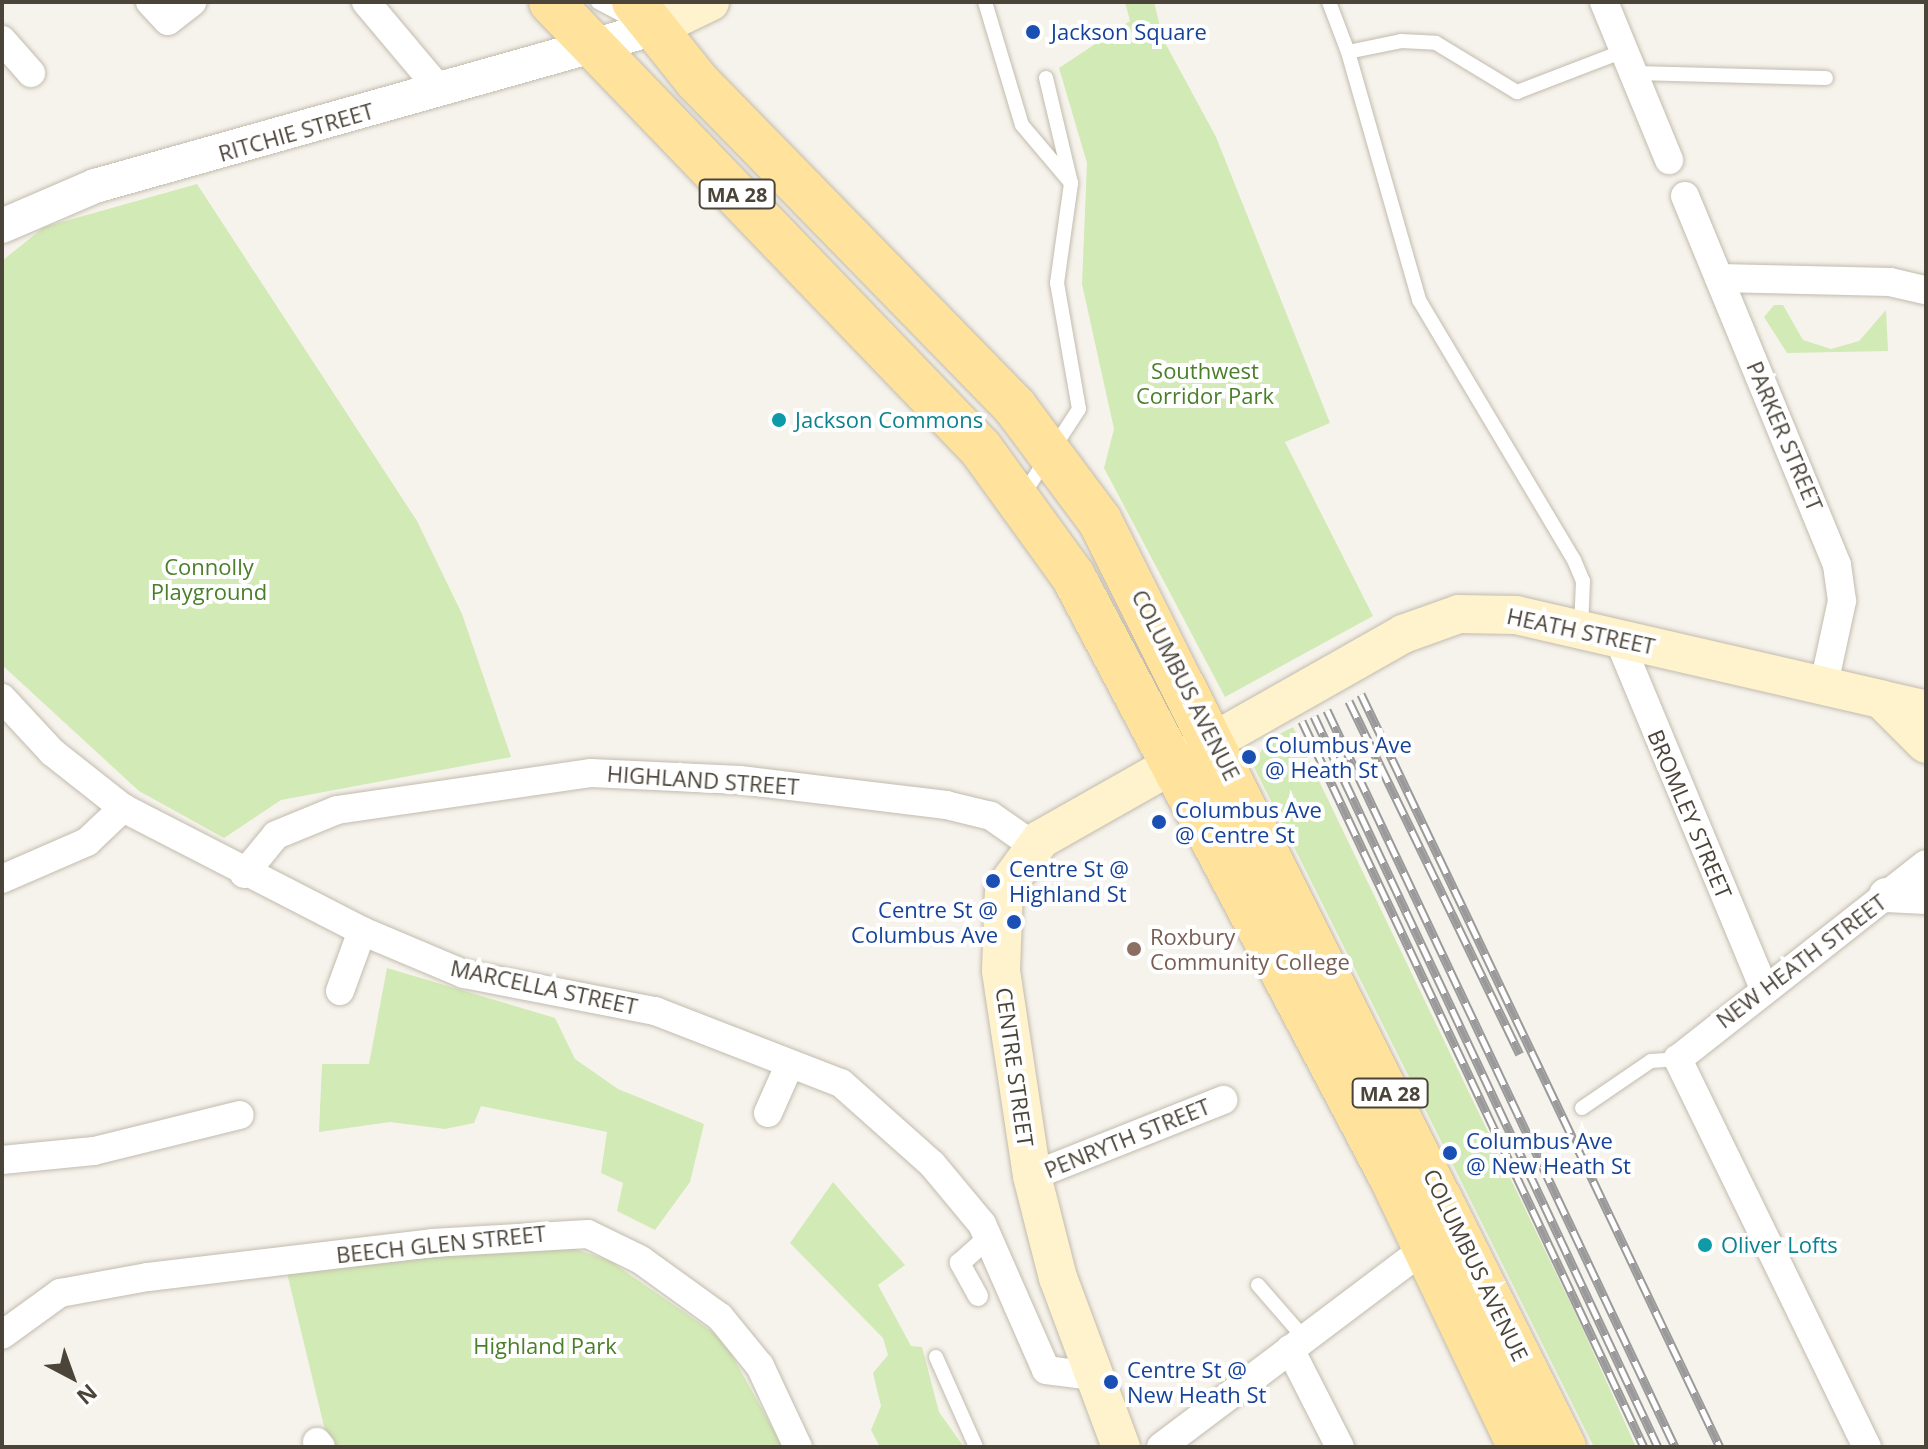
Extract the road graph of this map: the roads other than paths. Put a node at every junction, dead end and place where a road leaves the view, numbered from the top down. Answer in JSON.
{"nodes":[{"id":1,"x":150,"y":2,"type":"edge"},
{"id":2,"x":192,"y":2,"type":"edge"},
{"id":3,"x":366,"y":2,"type":"edge"},
{"id":4,"x":551,"y":2,"type":"edge"},
{"id":5,"x":710,"y":2,"type":"edge"},
{"id":6,"x":985,"y":2,"type":"edge"},
{"id":7,"x":1329,"y":2,"type":"edge"},
{"id":8,"x":1604,"y":2,"type":"edge"},
{"id":9,"x":618,"y":18,"type":"edge"},
{"id":10,"x":2,"y":40,"type":"edge"},
{"id":11,"x":1348,"y":52,"type":"junction"},
{"id":12,"x":1629,"y":62,"type":"junction"},
{"id":13,"x":31,"y":73,"type":"dead end"},
{"id":14,"x":1046,"y":78,"type":"dead end"},
{"id":15,"x":1826,"y":78,"type":"dead end"},
{"id":16,"x":440,"y":90,"type":"junction"},
{"id":17,"x":1669,"y":160,"type":"dead end"},
{"id":18,"x":1071,"y":183,"type":"junction"},
{"id":19,"x":1685,"y":196,"type":"dead end"},
{"id":20,"x":2,"y":226,"type":"edge"},
{"id":21,"x":1719,"y":278,"type":"junction"},
{"id":22,"x":1926,"y":290,"type":"edge"},
{"id":23,"x":1053,"y":452,"type":"junction"},
{"id":24,"x":1020,"y":500,"type":"junction"},
{"id":25,"x":1581,"y":630,"type":"junction"},
{"id":26,"x":1618,"y":638,"type":"junction"},
{"id":27,"x":1824,"y":684,"type":"junction"},
{"id":28,"x":1877,"y":695,"type":"junction"},
{"id":29,"x":2,"y":698,"type":"edge"},
{"id":30,"x":1926,"y":710,"type":"edge"},
{"id":31,"x":1214,"y":739,"type":"junction"},
{"id":32,"x":1926,"y":744,"type":"edge"},
{"id":33,"x":1174,"y":762,"type":"junction"},
{"id":34,"x":123,"y":808,"type":"junction"},
{"id":35,"x":1034,"y":846,"type":"junction"},
{"id":36,"x":1926,"y":864,"type":"edge"},
{"id":37,"x":244,"y":874,"type":"junction"},
{"id":38,"x":2,"y":879,"type":"edge"},
{"id":39,"x":1886,"y":895,"type":"junction"},
{"id":40,"x":1926,"y":897,"type":"edge"},
{"id":41,"x":362,"y":931,"type":"junction"},
{"id":42,"x":1764,"y":989,"type":"junction"},
{"id":43,"x":340,"y":991,"type":"dead end"},
{"id":44,"x":1678,"y":1059,"type":"junction"},
{"id":45,"x":788,"y":1068,"type":"junction"},
{"id":46,"x":1223,"y":1100,"type":"dead end"},
{"id":47,"x":1582,"y":1108,"type":"dead end"},
{"id":48,"x":768,"y":1113,"type":"dead end"},
{"id":49,"x":240,"y":1115,"type":"dead end"},
{"id":50,"x":2,"y":1160,"type":"edge"},
{"id":51,"x":1032,"y":1176,"type":"junction"},
{"id":52,"x":989,"y":1237,"type":"junction"},
{"id":53,"x":1426,"y":1247,"type":"junction"},
{"id":54,"x":1258,"y":1285,"type":"dead end"},
{"id":55,"x":978,"y":1296,"type":"dead end"},
{"id":56,"x":2,"y":1335,"type":"edge"},
{"id":57,"x":1297,"y":1343,"type":"junction"},
{"id":58,"x":936,"y":1357,"type":"dead end"},
{"id":59,"x":1092,"y":1376,"type":"junction"},
{"id":60,"x":798,"y":1447,"type":"edge"},
{"id":61,"x":976,"y":1447,"type":"edge"},
{"id":62,"x":1121,"y":1447,"type":"edge"},
{"id":63,"x":1161,"y":1447,"type":"edge"},
{"id":64,"x":1340,"y":1447,"type":"edge"},
{"id":65,"x":1520,"y":1447,"type":"edge"},
{"id":66,"x":1564,"y":1447,"type":"edge"},
{"id":67,"x":1867,"y":1447,"type":"edge"}],
"edges":[{"from":1,"to":2,"type":"street"},
{"from":3,"to":16,"type":"street"},
{"from":4,"to":9,"type":"main road","name":"COLUMBUS AVENUE","number":"MA 28"},
{"from":5,"to":9,"type":"main road"},
{"from":6,"to":18,"type":"lane"},
{"from":7,"to":11,"type":"lane"},
{"from":8,"to":12,"type":"street"},
{"from":9,"to":16,"type":"street","name":"RITCHIE STREET"},
{"from":9,"to":23,"type":"main road","name":"COLUMBUS AVENUE","number":"MA 28"},
{"from":9,"to":24,"type":"main road","name":"COLUMBUS AVENUE","number":"MA 28"},
{"from":10,"to":13,"type":"street"},
{"from":11,"to":12,"type":"lane"},
{"from":11,"to":25,"type":"lane"},
{"from":12,"to":15,"type":"lane"},
{"from":12,"to":17,"type":"street"},
{"from":14,"to":18,"type":"lane"},
{"from":16,"to":20,"type":"street","name":"RITCHIE STREET"},
{"from":18,"to":23,"type":"lane"},
{"from":19,"to":21,"type":"street","name":"PARKER STREET"},
{"from":21,"to":22,"type":"street"},
{"from":21,"to":27,"type":"street","name":"PARKER STREET"},
{"from":23,"to":24,"type":"lane"},
{"from":23,"to":31,"type":"main road","name":"COLUMBUS AVENUE","number":"MA 28"},
{"from":24,"to":33,"type":"main road","name":"COLUMBUS AVENUE","number":"MA 28"},
{"from":25,"to":26,"type":"main road","name":"HEATH STREET"},
{"from":25,"to":31,"type":"main road","name":"HEATH STREET"},
{"from":26,"to":27,"type":"main road","name":"HEATH STREET"},
{"from":26,"to":42,"type":"street","name":"BROMLEY STREET"},
{"from":27,"to":28,"type":"main road","name":"HEATH STREET"},
{"from":28,"to":30,"type":"main road","name":"HEATH STREET"},
{"from":28,"to":32,"type":"main road"},
{"from":29,"to":34,"type":"street","name":"MARCELLA STREET"},
{"from":31,"to":33,"type":"main road","name":"HEATH STREET"},
{"from":31,"to":66,"type":"main road","name":"COLUMBUS AVENUE","number":"MA 28"},
{"from":33,"to":35,"type":"main road","name":"CENTRE STREET"},
{"from":33,"to":53,"type":"main road","name":"COLUMBUS AVENUE","number":"MA 28"},
{"from":34,"to":37,"type":"street","name":"MARCELLA STREET"},
{"from":34,"to":38,"type":"street"},
{"from":35,"to":37,"type":"street","name":"HIGHLAND STREET"},
{"from":35,"to":51,"type":"main road","name":"CENTRE STREET"},
{"from":36,"to":39,"type":"street","name":"NEW HEATH STREET"},
{"from":37,"to":41,"type":"street","name":"MARCELLA STREET"},
{"from":39,"to":40,"type":"street"},
{"from":39,"to":42,"type":"street","name":"NEW HEATH STREET"},
{"from":41,"to":43,"type":"street"},
{"from":41,"to":45,"type":"street","name":"MARCELLA STREET"},
{"from":42,"to":44,"type":"street","name":"NEW HEATH STREET"},
{"from":44,"to":47,"type":"lane"},
{"from":44,"to":67,"type":"street"},
{"from":45,"to":48,"type":"street"},
{"from":45,"to":52,"type":"street","name":"MARCELLA STREET"},
{"from":46,"to":51,"type":"street","name":"PENRYTH STREET"},
{"from":49,"to":50,"type":"street"},
{"from":51,"to":59,"type":"main road","name":"CENTRE STREET"},
{"from":52,"to":55,"type":"street"},
{"from":52,"to":59,"type":"street","name":"MARCELLA STREET"},
{"from":53,"to":57,"type":"street"},
{"from":53,"to":65,"type":"main road","name":"COLUMBUS AVENUE","number":"MA 28"},
{"from":54,"to":57,"type":"lane"},
{"from":56,"to":60,"type":"street","name":"BEECH GLEN STREET"},
{"from":57,"to":63,"type":"street"},
{"from":57,"to":64,"type":"street"},
{"from":58,"to":61,"type":"lane"},
{"from":59,"to":62,"type":"main road","name":"CENTRE STREET"}]}
